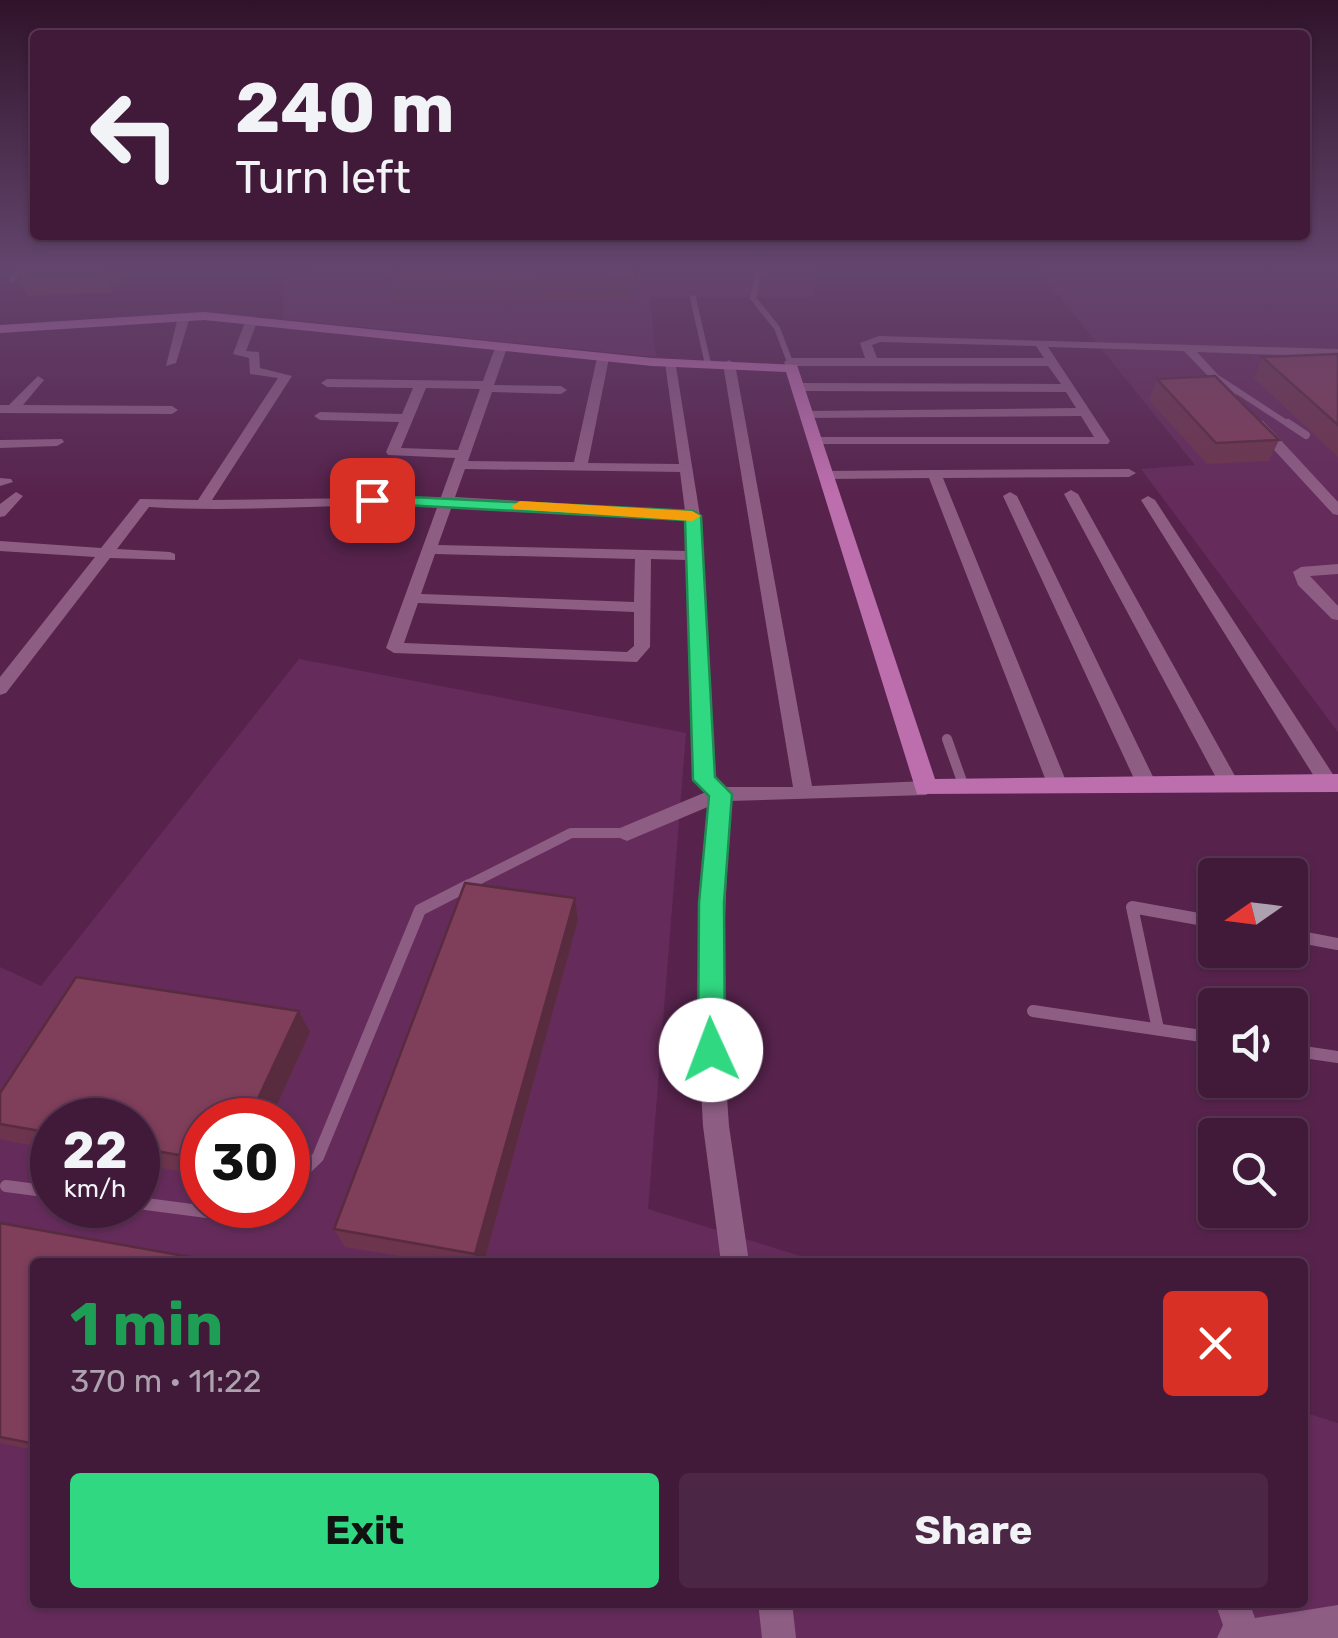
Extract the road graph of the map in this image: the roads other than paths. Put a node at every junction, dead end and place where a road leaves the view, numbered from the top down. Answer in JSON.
{"nodes":[{"id":1,"x":177,"y":341,"type":"edge"},
{"id":2,"x":243,"y":341,"type":"edge"},
{"id":3,"x":438,"y":341,"type":"edge"},
{"id":4,"x":703,"y":341,"type":"edge"},
{"id":5,"x":782,"y":341,"type":"edge"},
{"id":6,"x":871,"y":341,"type":"edge"},
{"id":7,"x":977,"y":341,"type":"edge"},
{"id":8,"x":1040,"y":343,"type":"junction"},
{"id":9,"x":501,"y":348,"type":"junction"},
{"id":10,"x":1187,"y":348,"type":"junction"},
{"id":11,"x":1332,"y":357,"type":"edge"},
{"id":12,"x":603,"y":358,"type":"junction"},
{"id":13,"x":872,"y":362,"type":"junction"},
{"id":14,"x":1052,"y":362,"type":"junction"},
{"id":15,"x":1338,"y":362,"type":"edge"},
{"id":16,"x":170,"y":363,"type":"dead end"},
{"id":17,"x":670,"y":363,"type":"junction"},
{"id":18,"x":708,"y":364,"type":"junction"},
{"id":19,"x":729,"y":364,"type":"junction"},
{"id":20,"x":791,"y":365,"type":"junction"},
{"id":21,"x":1212,"y":375,"type":"junction"},
{"id":22,"x":38,"y":380,"type":"dead end"},
{"id":23,"x":327,"y":382,"type":"dead end"},
{"id":24,"x":421,"y":384,"type":"junction"},
{"id":25,"x":486,"y":387,"type":"junction"},
{"id":26,"x":798,"y":387,"type":"junction"},
{"id":27,"x":1070,"y":388,"type":"junction"},
{"id":28,"x":561,"y":390,"type":"dead end"},
{"id":29,"x":6,"y":409,"type":"edge"},
{"id":30,"x":172,"y":410,"type":"dead end"},
{"id":31,"x":1085,"y":412,"type":"junction"},
{"id":32,"x":806,"y":415,"type":"junction"},
{"id":33,"x":320,"y":416,"type":"dead end"},
{"id":34,"x":406,"y":418,"type":"junction"},
{"id":35,"x":1285,"y":422,"type":"junction"},
{"id":36,"x":1266,"y":433,"type":"junction"},
{"id":37,"x":1306,"y":436,"type":"dead end"},
{"id":38,"x":57,"y":442,"type":"dead end"},
{"id":39,"x":815,"y":442,"type":"junction"},
{"id":40,"x":0,"y":444,"type":"edge"},
{"id":41,"x":460,"y":460,"type":"junction"},
{"id":42,"x":580,"y":468,"type":"junction"},
{"id":43,"x":686,"y":468,"type":"junction"},
{"id":44,"x":934,"y":474,"type":"junction"},
{"id":45,"x":1129,"y":474,"type":"dead end"},
{"id":46,"x":826,"y":475,"type":"junction"},
{"id":47,"x":8,"y":487,"type":"edge"},
{"id":48,"x":1072,"y":494,"type":"dead end"},
{"id":49,"x":1010,"y":496,"type":"dead end"},
{"id":50,"x":1148,"y":500,"type":"dead end"},
{"id":51,"x":448,"y":502,"type":"junction"},
{"id":52,"x":201,"y":507,"type":"junction"},
{"id":53,"x":1338,"y":511,"type":"edge"},
{"id":54,"x":0,"y":513,"type":"edge"},
{"id":55,"x":693,"y":516,"type":"junction"},
{"id":56,"x":0,"y":546,"type":"edge"},
{"id":57,"x":430,"y":549,"type":"junction"},
{"id":58,"x":106,"y":554,"type":"junction"},
{"id":59,"x":694,"y":556,"type":"junction"},
{"id":60,"x":643,"y":557,"type":"junction"},
{"id":61,"x":170,"y":558,"type":"dead end"},
{"id":62,"x":1338,"y":568,"type":"edge"},
{"id":63,"x":412,"y":598,"type":"junction"},
{"id":64,"x":644,"y":607,"type":"junction"},
{"id":65,"x":1338,"y":615,"type":"edge"},
{"id":66,"x":0,"y":689,"type":"edge"},
{"id":67,"x":947,"y":740,"type":"dead end"},
{"id":68,"x":1230,"y":784,"type":"junction"},
{"id":69,"x":1333,"y":784,"type":"edge"},
{"id":70,"x":1146,"y":785,"type":"junction"},
{"id":71,"x":1058,"y":786,"type":"junction"},
{"id":72,"x":964,"y":787,"type":"junction"},
{"id":73,"x":926,"y":788,"type":"junction"},
{"id":74,"x":720,"y":794,"type":"junction"},
{"id":75,"x":804,"y":794,"type":"junction"},
{"id":76,"x":627,"y":833,"type":"joint"},
{"id":77,"x":1198,"y":919,"type":"edge"},
{"id":78,"x":1308,"y":938,"type":"edge"},
{"id":79,"x":1338,"y":944,"type":"edge"},
{"id":80,"x":1034,"y":1012,"type":"dead end"},
{"id":81,"x":1158,"y":1029,"type":"junction"},
{"id":82,"x":1198,"y":1035,"type":"edge"},
{"id":83,"x":1308,"y":1053,"type":"edge"},
{"id":84,"x":1338,"y":1057,"type":"edge"},
{"id":85,"x":310,"y":1165,"type":"edge"},
{"id":86,"x":6,"y":1186,"type":"dead end"},
{"id":87,"x":30,"y":1189,"type":"edge"},
{"id":88,"x":734,"y":1258,"type":"edge"},
{"id":89,"x":776,"y":1608,"type":"edge"},
{"id":90,"x":1234,"y":1608,"type":"edge"},
{"id":91,"x":1338,"y":1622,"type":"edge"},
{"id":92,"x":1241,"y":1637,"type":"edge"},
{"id":93,"x":779,"y":1638,"type":"edge"}],
"edges":[{"from":1,"to":16,"type":"street"},
{"from":2,"to":52,"type":"street"},
{"from":3,"to":9,"type":"street"},
{"from":4,"to":18,"type":"lane"},
{"from":5,"to":20,"type":"lane"},
{"from":6,"to":13,"type":"street"},
{"from":7,"to":8,"type":"street"},
{"from":8,"to":10,"type":"street"},
{"from":8,"to":14,"type":"street"},
{"from":9,"to":12,"type":"street"},
{"from":9,"to":25,"type":"street"},
{"from":10,"to":11,"type":"street"},
{"from":10,"to":21,"type":"street"},
{"from":11,"to":15,"type":"lane"},
{"from":12,"to":17,"type":"street"},
{"from":12,"to":42,"type":"street"},
{"from":13,"to":14,"type":"street"},
{"from":13,"to":20,"type":"street"},
{"from":14,"to":27,"type":"street"},
{"from":17,"to":18,"type":"street"},
{"from":17,"to":43,"type":"street"},
{"from":18,"to":19,"type":"street"},
{"from":19,"to":20,"type":"street"},
{"from":19,"to":75,"type":"street"},
{"from":20,"to":26,"type":"street"},
{"from":21,"to":35,"type":"lane"},
{"from":21,"to":36,"type":"street"},
{"from":22,"to":29,"type":"street"},
{"from":23,"to":24,"type":"street"},
{"from":24,"to":25,"type":"street"},
{"from":24,"to":34,"type":"street"},
{"from":25,"to":28,"type":"street"},
{"from":25,"to":41,"type":"street"},
{"from":26,"to":27,"type":"street"},
{"from":26,"to":32,"type":"street"},
{"from":27,"to":31,"type":"street"},
{"from":29,"to":30,"type":"street"},
{"from":31,"to":32,"type":"street"},
{"from":31,"to":39,"type":"street"},
{"from":32,"to":39,"type":"street"},
{"from":33,"to":34,"type":"street"},
{"from":34,"to":41,"type":"street"},
{"from":35,"to":36,"type":"lane"},
{"from":35,"to":37,"type":"lane"},
{"from":36,"to":53,"type":"street"},
{"from":38,"to":40,"type":"street"},
{"from":39,"to":46,"type":"street"},
{"from":41,"to":42,"type":"street"},
{"from":41,"to":51,"type":"street"},
{"from":42,"to":43,"type":"street"},
{"from":43,"to":55,"type":"street"},
{"from":44,"to":45,"type":"street"},
{"from":44,"to":46,"type":"street"},
{"from":44,"to":71,"type":"street"},
{"from":46,"to":73,"type":"street"},
{"from":47,"to":54,"type":"street"},
{"from":48,"to":68,"type":"street"},
{"from":49,"to":70,"type":"street"},
{"from":50,"to":69,"type":"street"},
{"from":51,"to":52,"type":"street"},
{"from":51,"to":55,"type":"street"},
{"from":51,"to":57,"type":"street"},
{"from":52,"to":58,"type":"street"},
{"from":55,"to":59,"type":"street"},
{"from":56,"to":58,"type":"street"},
{"from":57,"to":60,"type":"street"},
{"from":57,"to":63,"type":"street"},
{"from":58,"to":61,"type":"street"},
{"from":58,"to":66,"type":"street"},
{"from":59,"to":60,"type":"street"},
{"from":59,"to":74,"type":"street"},
{"from":60,"to":64,"type":"street"},
{"from":62,"to":65,"type":"street"},
{"from":63,"to":64,"type":"street"},
{"from":63,"to":64,"type":"street"},
{"from":67,"to":72,"type":"lane"},
{"from":68,"to":69,"type":"street"},
{"from":68,"to":70,"type":"street"},
{"from":70,"to":71,"type":"street"},
{"from":71,"to":72,"type":"street"},
{"from":72,"to":73,"type":"street"},
{"from":73,"to":75,"type":"street"},
{"from":74,"to":75,"type":"street"},
{"from":74,"to":76,"type":"street"},
{"from":74,"to":88,"type":"street"},
{"from":76,"to":85,"type":"lane"},
{"from":77,"to":81,"type":"lane"},
{"from":78,"to":79,"type":"lane"},
{"from":80,"to":81,"type":"lane"},
{"from":81,"to":82,"type":"lane"},
{"from":83,"to":84,"type":"lane"},
{"from":86,"to":87,"type":"lane"},
{"from":89,"to":93,"type":"street"},
{"from":90,"to":92,"type":"street"},
{"from":91,"to":92,"type":"street"}]}
